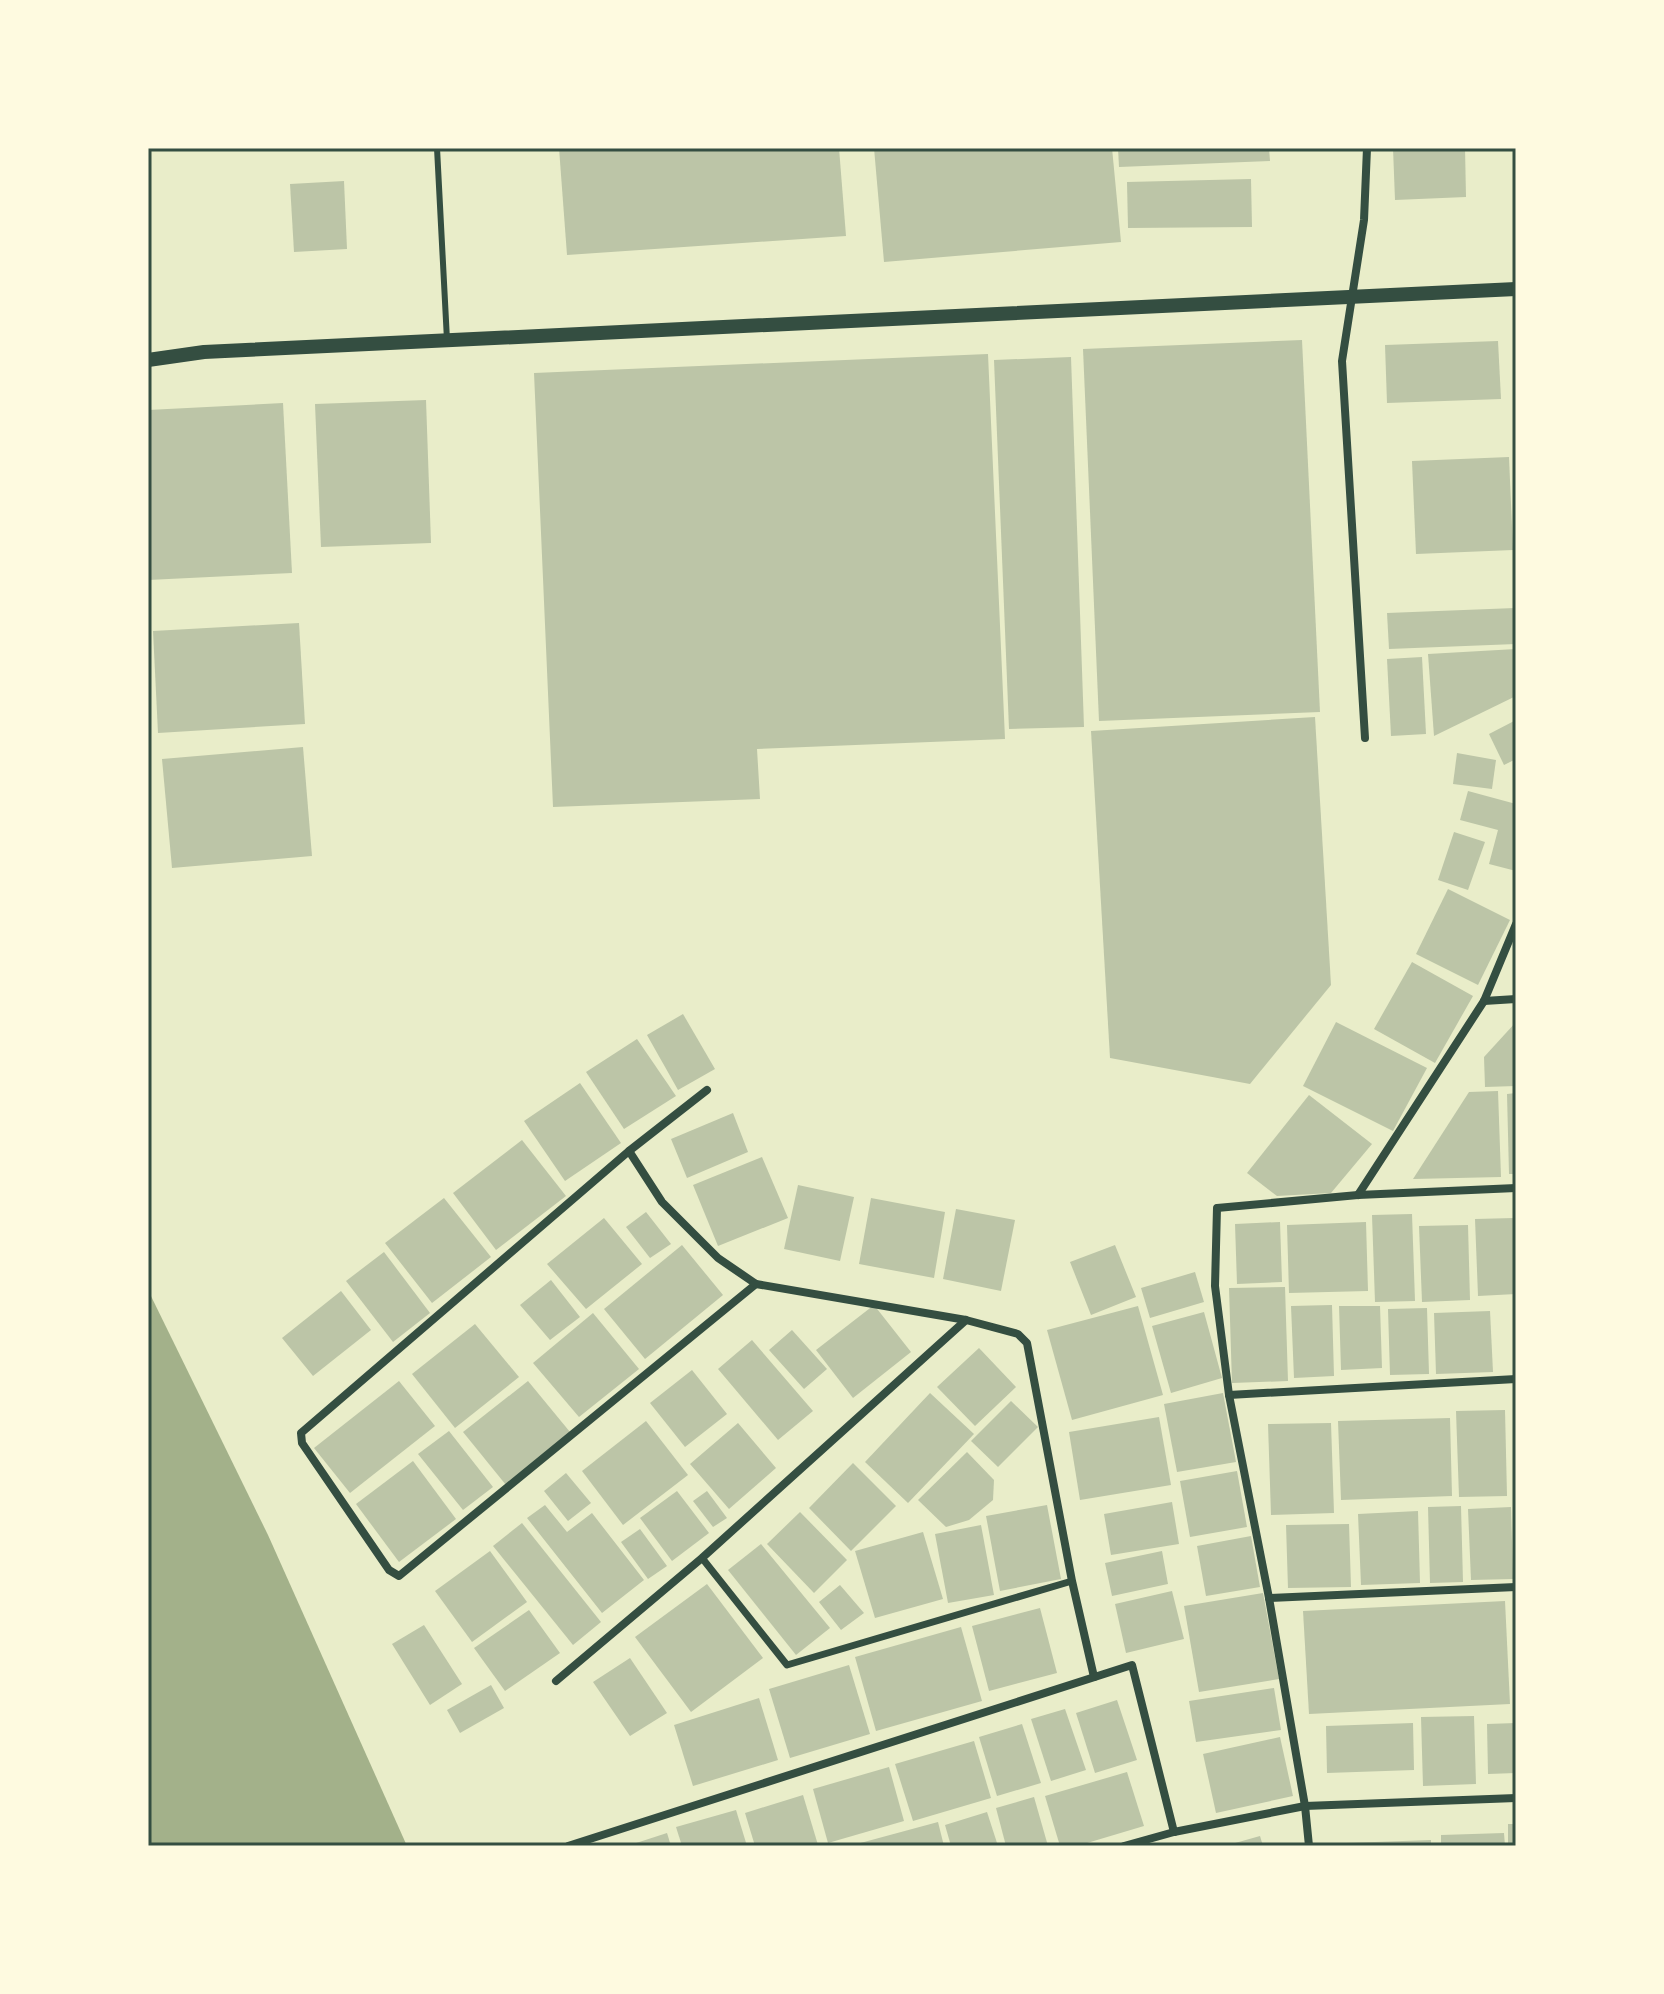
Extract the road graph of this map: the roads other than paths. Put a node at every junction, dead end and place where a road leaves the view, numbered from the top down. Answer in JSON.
{"nodes":[{"id":1,"x":437,"y":148,"type":"edge"},
{"id":2,"x":1367,"y":148,"type":"edge"},
{"id":3,"x":1516,"y":289,"type":"edge"},
{"id":4,"x":1351,"y":296,"type":"junction"},
{"id":5,"x":447,"y":340,"type":"junction"},
{"id":6,"x":148,"y":360,"type":"edge"},
{"id":7,"x":1365,"y":738,"type":"dead end"},
{"id":8,"x":1516,"y":924,"type":"edge"},
{"id":9,"x":1516,"y":999,"type":"edge"},
{"id":10,"x":1484,"y":1001,"type":"junction"},
{"id":11,"x":707,"y":1090,"type":"dead end"},
{"id":12,"x":629,"y":1151,"type":"junction"},
{"id":13,"x":1516,"y":1188,"type":"edge"},
{"id":14,"x":1358,"y":1195,"type":"junction"},
{"id":15,"x":756,"y":1284,"type":"junction"},
{"id":16,"x":966,"y":1320,"type":"junction"},
{"id":17,"x":1516,"y":1379,"type":"edge"},
{"id":18,"x":1229,"y":1395,"type":"junction"},
{"id":19,"x":702,"y":1558,"type":"junction"},
{"id":20,"x":1072,"y":1581,"type":"junction"},
{"id":21,"x":1516,"y":1587,"type":"edge"},
{"id":22,"x":1269,"y":1598,"type":"junction"},
{"id":23,"x":1094,"y":1677,"type":"junction"},
{"id":24,"x":556,"y":1681,"type":"dead end"},
{"id":25,"x":1516,"y":1798,"type":"edge"},
{"id":26,"x":1305,"y":1806,"type":"junction"},
{"id":27,"x":1174,"y":1832,"type":"junction"},
{"id":28,"x":568,"y":1846,"type":"edge"},
{"id":29,"x":1124,"y":1846,"type":"edge"},
{"id":30,"x":1309,"y":1846,"type":"edge"}],
"edges":[{"from":1,"to":5,"type":"lane"},
{"from":2,"to":4,"type":"street"},
{"from":3,"to":4,"type":"street"},
{"from":4,"to":5,"type":"street"},
{"from":4,"to":7,"type":"street"},
{"from":5,"to":6,"type":"street"},
{"from":8,"to":10,"type":"street"},
{"from":9,"to":10,"type":"street"},
{"from":10,"to":14,"type":"street"},
{"from":11,"to":12,"type":"street"},
{"from":12,"to":15,"type":"street"},
{"from":12,"to":15,"type":"street"},
{"from":13,"to":14,"type":"street"},
{"from":14,"to":18,"type":"street"},
{"from":15,"to":16,"type":"street"},
{"from":16,"to":19,"type":"street"},
{"from":16,"to":20,"type":"street"},
{"from":17,"to":18,"type":"street"},
{"from":18,"to":22,"type":"street"},
{"from":19,"to":20,"type":"street"},
{"from":19,"to":24,"type":"street"},
{"from":20,"to":23,"type":"street"},
{"from":21,"to":22,"type":"street"},
{"from":22,"to":26,"type":"street"},
{"from":23,"to":27,"type":"street"},
{"from":23,"to":28,"type":"street"},
{"from":25,"to":26,"type":"street"},
{"from":26,"to":27,"type":"street"},
{"from":26,"to":30,"type":"street"},
{"from":27,"to":29,"type":"street"}]}
